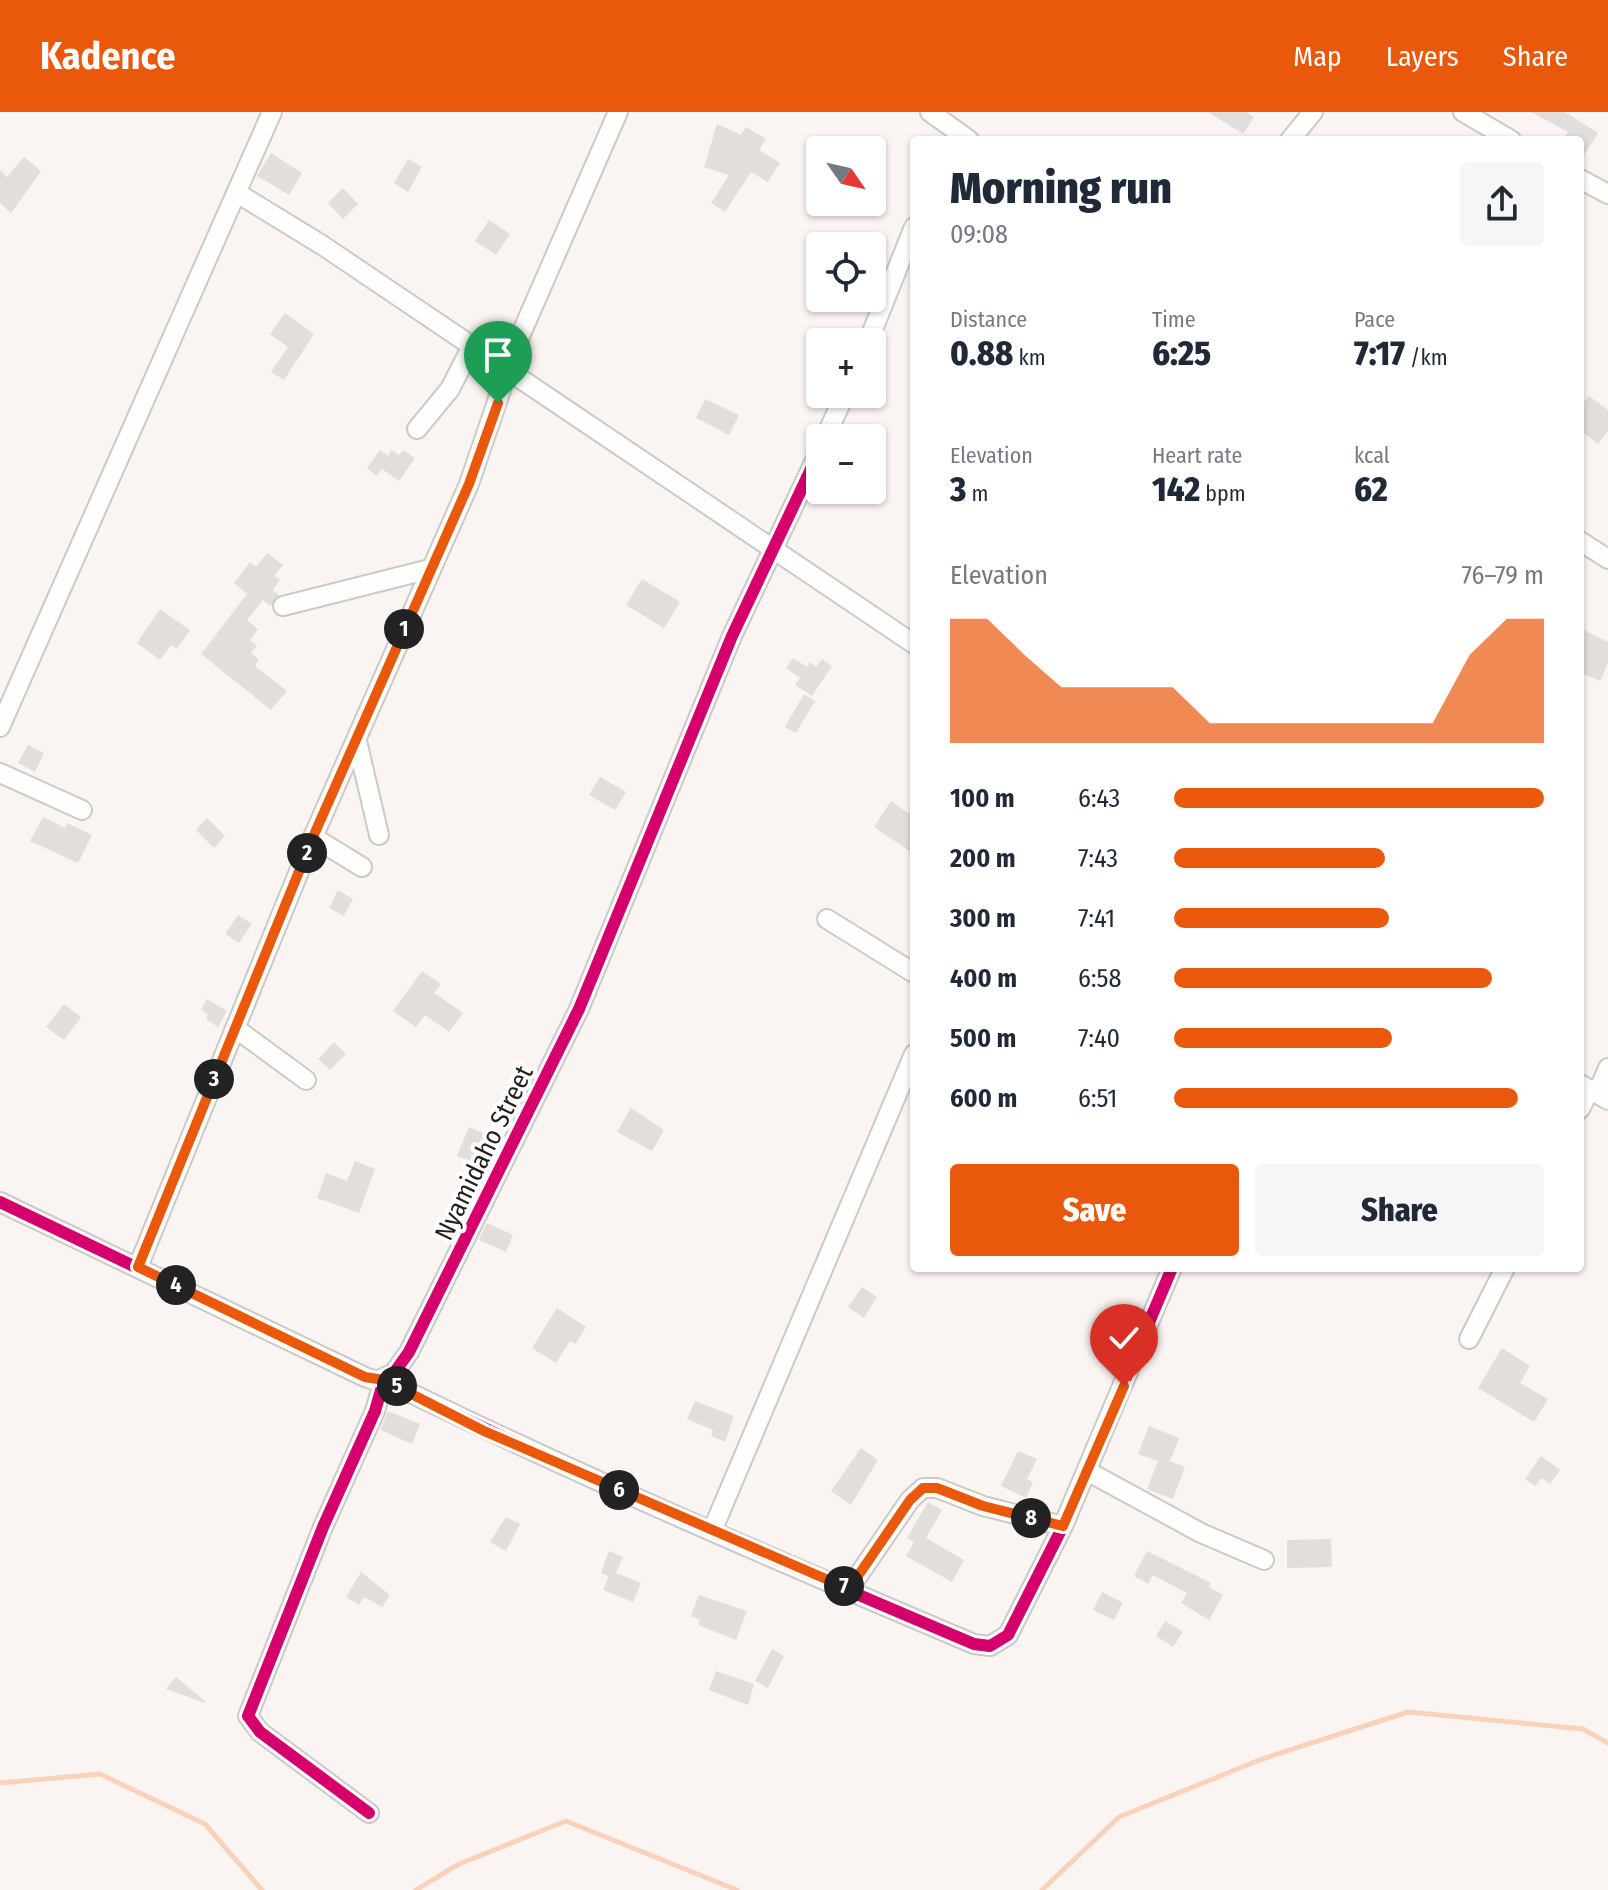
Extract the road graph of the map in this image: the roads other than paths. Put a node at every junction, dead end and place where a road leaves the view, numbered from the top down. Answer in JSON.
{"nodes":[{"id":1,"x":272,"y":112,"type":"edge"},
{"id":2,"x":618,"y":112,"type":"edge"},
{"id":3,"x":930,"y":112,"type":"edge"},
{"id":4,"x":1313,"y":112,"type":"edge"},
{"id":5,"x":1463,"y":112,"type":"edge"},
{"id":6,"x":957,"y":136,"type":"edge"},
{"id":7,"x":1293,"y":136,"type":"edge"},
{"id":8,"x":1504,"y":136,"type":"edge"},
{"id":9,"x":1584,"y":181,"type":"edge"},
{"id":10,"x":237,"y":193,"type":"junction"},
{"id":11,"x":1608,"y":194,"type":"edge"},
{"id":12,"x":910,"y":237,"type":"edge"},
{"id":13,"x":874,"y":328,"type":"edge"},
{"id":14,"x":471,"y":348,"type":"junction"},
{"id":15,"x":507,"y":372,"type":"junction"},
{"id":16,"x":417,"y":429,"type":"dead end"},
{"id":17,"x":806,"y":480,"type":"edge"},
{"id":18,"x":1584,"y":544,"type":"edge"},
{"id":19,"x":775,"y":547,"type":"junction"},
{"id":20,"x":1608,"y":559,"type":"edge"},
{"id":21,"x":430,"y":569,"type":"junction"},
{"id":22,"x":283,"y":606,"type":"dead end"},
{"id":23,"x":910,"y":641,"type":"edge"},
{"id":24,"x":0,"y":727,"type":"edge"},
{"id":25,"x":357,"y":741,"type":"junction"},
{"id":26,"x":0,"y":773,"type":"edge"},
{"id":27,"x":82,"y":810,"type":"dead end"},
{"id":28,"x":379,"y":835,"type":"dead end"},
{"id":29,"x":313,"y":837,"type":"junction"},
{"id":30,"x":362,"y":867,"type":"dead end"},
{"id":31,"x":827,"y":919,"type":"dead end"},
{"id":32,"x":910,"y":971,"type":"edge"},
{"id":33,"x":235,"y":1028,"type":"junction"},
{"id":34,"x":910,"y":1063,"type":"edge"},
{"id":35,"x":1608,"y":1068,"type":"edge"},
{"id":36,"x":306,"y":1080,"type":"dead end"},
{"id":37,"x":1594,"y":1092,"type":"edge"},
{"id":38,"x":0,"y":1202,"type":"edge"},
{"id":39,"x":138,"y":1267,"type":"junction"},
{"id":40,"x":1170,"y":1272,"type":"edge"},
{"id":41,"x":1503,"y":1272,"type":"edge"},
{"id":42,"x":1469,"y":1339,"type":"dead end"},
{"id":43,"x":384,"y":1380,"type":"junction"},
{"id":44,"x":1087,"y":1471,"type":"junction"},
{"id":45,"x":1063,"y":1526,"type":"junction"},
{"id":46,"x":712,"y":1531,"type":"junction"},
{"id":47,"x":1264,"y":1560,"type":"dead end"},
{"id":48,"x":849,"y":1589,"type":"junction"},
{"id":49,"x":369,"y":1813,"type":"dead end"}],
"edges":[{"from":1,"to":10,"type":"street"},
{"from":2,"to":15,"type":"street"},
{"from":3,"to":6,"type":"street"},
{"from":4,"to":7,"type":"street"},
{"from":5,"to":8,"type":"street"},
{"from":9,"to":11,"type":"street"},
{"from":10,"to":14,"type":"street"},
{"from":10,"to":24,"type":"street"},
{"from":12,"to":13,"type":"street"},
{"from":14,"to":15,"type":"street"},
{"from":14,"to":16,"type":"street"},
{"from":15,"to":19,"type":"street"},
{"from":15,"to":21,"type":"street"},
{"from":17,"to":19,"type":"street","name":"Nyamidaho Street"},
{"from":18,"to":20,"type":"street"},
{"from":19,"to":23,"type":"street"},
{"from":19,"to":43,"type":"street","name":"Nyamidaho Street"},
{"from":21,"to":22,"type":"street"},
{"from":21,"to":25,"type":"street"},
{"from":25,"to":28,"type":"street"},
{"from":25,"to":29,"type":"street"},
{"from":26,"to":27,"type":"street"},
{"from":29,"to":30,"type":"street"},
{"from":29,"to":33,"type":"street"},
{"from":31,"to":32,"type":"street"},
{"from":33,"to":36,"type":"street"},
{"from":33,"to":39,"type":"street"},
{"from":34,"to":46,"type":"street"},
{"from":35,"to":37,"type":"street"},
{"from":38,"to":39,"type":"street"},
{"from":39,"to":43,"type":"street"},
{"from":40,"to":44,"type":"street"},
{"from":41,"to":42,"type":"street"},
{"from":43,"to":46,"type":"street"},
{"from":43,"to":49,"type":"street"},
{"from":44,"to":45,"type":"street"},
{"from":44,"to":47,"type":"street"},
{"from":45,"to":48,"type":"street"},
{"from":45,"to":48,"type":"street"},
{"from":46,"to":48,"type":"street"}]}
